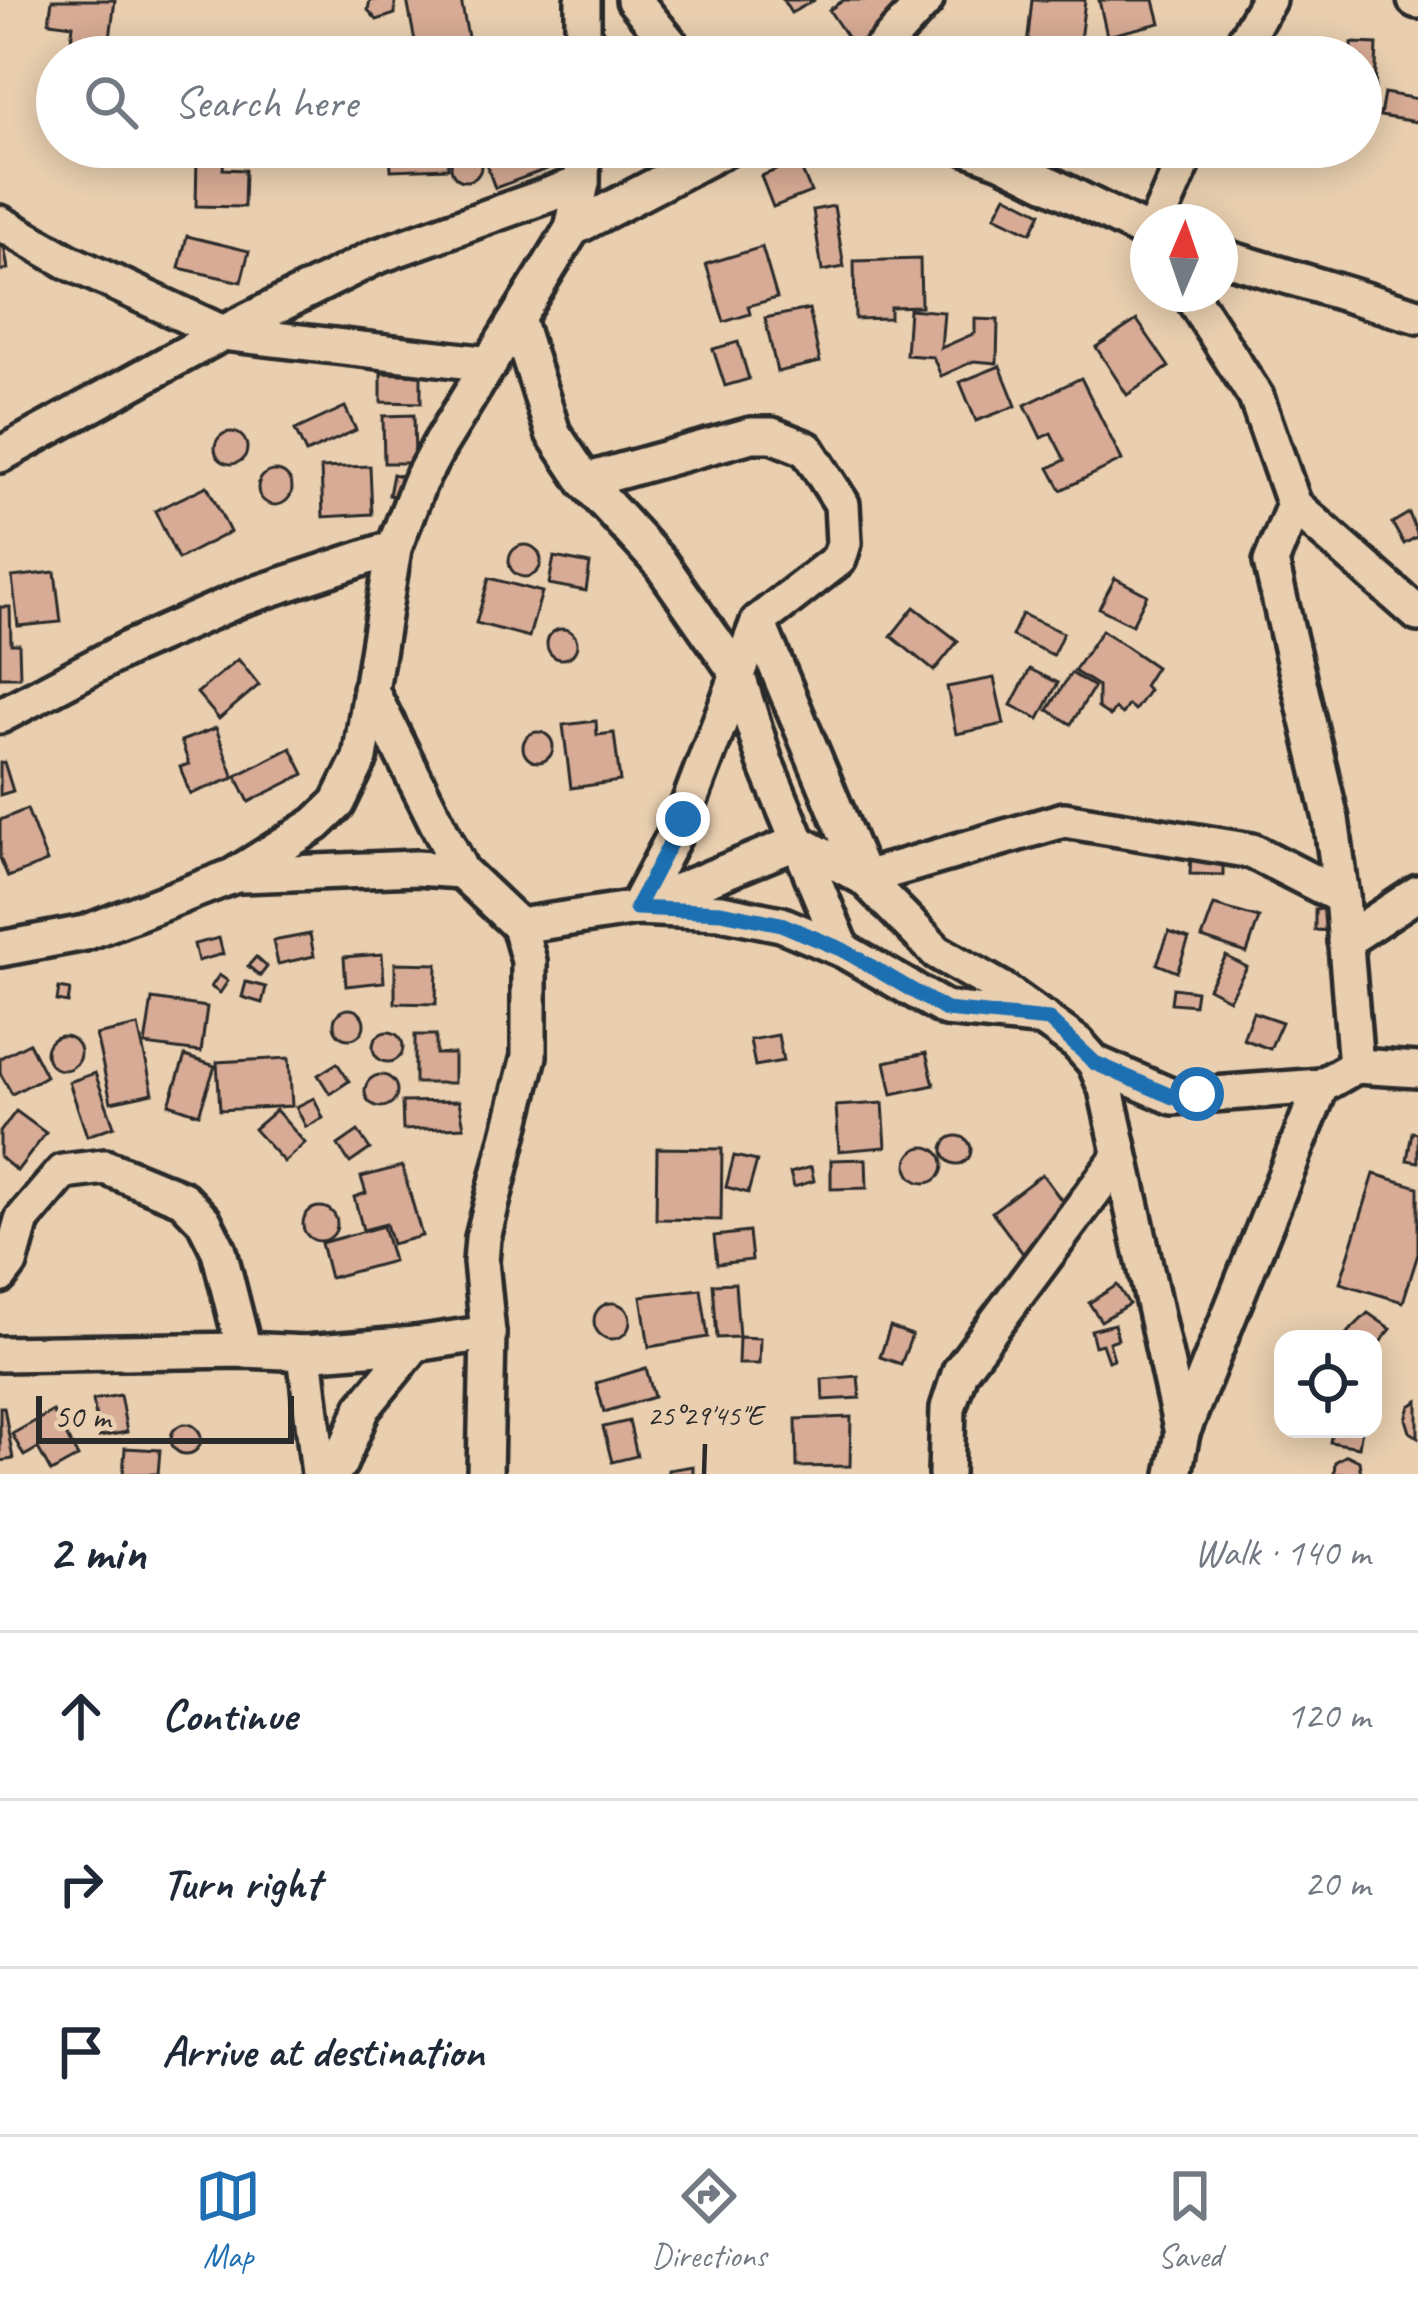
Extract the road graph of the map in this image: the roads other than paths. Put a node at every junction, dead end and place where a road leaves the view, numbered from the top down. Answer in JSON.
{"nodes":[{"id":1,"x":583,"y":0,"type":"edge"},
{"id":2,"x":634,"y":0,"type":"edge"},
{"id":3,"x":926,"y":0,"type":"edge"},
{"id":4,"x":1268,"y":0,"type":"edge"},
{"id":5,"x":583,"y":36,"type":"edge"},
{"id":6,"x":664,"y":36,"type":"edge"},
{"id":7,"x":893,"y":36,"type":"edge"},
{"id":8,"x":1247,"y":36,"type":"edge"},
{"id":9,"x":582,"y":168,"type":"edge"},
{"id":10,"x":689,"y":168,"type":"edge"},
{"id":11,"x":1016,"y":168,"type":"edge"},
{"id":12,"x":1181,"y":168,"type":"edge"},
{"id":13,"x":582,"y":183,"type":"junction"},
{"id":14,"x":1165,"y":204,"type":"edge"},
{"id":15,"x":0,"y":223,"type":"edge"},
{"id":16,"x":1130,"y":224,"type":"edge"},
{"id":17,"x":572,"y":229,"type":"junction"},
{"id":18,"x":1238,"y":261,"type":"edge"},
{"id":19,"x":1201,"y":312,"type":"edge"},
{"id":20,"x":1418,"y":316,"type":"edge"},
{"id":21,"x":518,"y":322,"type":"junction"},
{"id":22,"x":223,"y":333,"type":"junction"},
{"id":23,"x":490,"y":364,"type":"junction"},
{"id":24,"x":0,"y":455,"type":"edge"},
{"id":25,"x":585,"y":481,"type":"junction"},
{"id":26,"x":1294,"y":506,"type":"junction"},
{"id":27,"x":394,"y":548,"type":"junction"},
{"id":28,"x":1418,"y":614,"type":"edge"},
{"id":29,"x":758,"y":622,"type":"junction"},
{"id":30,"x":736,"y":673,"type":"junction"},
{"id":31,"x":370,"y":689,"type":"junction"},
{"id":32,"x":0,"y":716,"type":"edge"},
{"id":33,"x":798,"y":842,"type":"junction"},
{"id":34,"x":461,"y":871,"type":"junction"},
{"id":35,"x":233,"y":876,"type":"junction"},
{"id":36,"x":864,"y":878,"type":"junction"},
{"id":37,"x":1418,"y":893,"type":"edge"},
{"id":38,"x":1342,"y":897,"type":"junction"},
{"id":39,"x":636,"y":908,"type":"junction"},
{"id":40,"x":519,"y":926,"type":"junction"},
{"id":41,"x":1345,"y":941,"type":"junction"},
{"id":42,"x":0,"y":949,"type":"edge"},
{"id":43,"x":843,"y":950,"type":"junction"},
{"id":44,"x":1049,"y":1020,"type":"junction"},
{"id":45,"x":1095,"y":1063,"type":"junction"},
{"id":46,"x":1356,"y":1066,"type":"junction"},
{"id":47,"x":1418,"y":1070,"type":"edge"},
{"id":48,"x":1321,"y":1085,"type":"junction"},
{"id":49,"x":1120,"y":1156,"type":"junction"},
{"id":50,"x":0,"y":1276,"type":"edge"},
{"id":51,"x":488,"y":1333,"type":"junction"},
{"id":52,"x":415,"y":1344,"type":"junction"},
{"id":53,"x":244,"y":1350,"type":"junction"},
{"id":54,"x":305,"y":1353,"type":"junction"},
{"id":55,"x":0,"y":1354,"type":"edge"},
{"id":56,"x":1182,"y":1433,"type":"junction"},
{"id":57,"x":319,"y":1474,"type":"edge"},
{"id":58,"x":331,"y":1474,"type":"edge"},
{"id":59,"x":485,"y":1474,"type":"edge"},
{"id":60,"x":946,"y":1474,"type":"edge"},
{"id":61,"x":1174,"y":1474,"type":"edge"}],
"edges":[{"from":1,"to":5,"type":"street"},
{"from":2,"to":6,"type":"street"},
{"from":3,"to":7,"type":"street"},
{"from":4,"to":8,"type":"street"},
{"from":9,"to":13,"type":"street"},
{"from":10,"to":17,"type":"street"},
{"from":11,"to":16,"type":"street"},
{"from":12,"to":14,"type":"street"},
{"from":13,"to":17,"type":"street"},
{"from":13,"to":22,"type":"street"},
{"from":15,"to":22,"type":"street"},
{"from":17,"to":21,"type":"street"},
{"from":18,"to":20,"type":"street"},
{"from":19,"to":26,"type":"street"},
{"from":21,"to":23,"type":"street"},
{"from":21,"to":25,"type":"street"},
{"from":22,"to":23,"type":"street"},
{"from":22,"to":24,"type":"street"},
{"from":23,"to":27,"type":"street"},
{"from":25,"to":29,"type":"street"},
{"from":25,"to":30,"type":"street"},
{"from":26,"to":28,"type":"street"},
{"from":26,"to":38,"type":"street"},
{"from":27,"to":31,"type":"street"},
{"from":27,"to":32,"type":"street"},
{"from":29,"to":30,"type":"street"},
{"from":29,"to":36,"type":"street"},
{"from":30,"to":33,"type":"street"},
{"from":30,"to":39,"type":"street"},
{"from":31,"to":34,"type":"street"},
{"from":31,"to":35,"type":"street"},
{"from":33,"to":36,"type":"street"},
{"from":33,"to":39,"type":"street"},
{"from":33,"to":43,"type":"street"},
{"from":34,"to":35,"type":"street"},
{"from":34,"to":40,"type":"street"},
{"from":35,"to":42,"type":"street"},
{"from":36,"to":38,"type":"street"},
{"from":36,"to":44,"type":"street"},
{"from":37,"to":41,"type":"street"},
{"from":38,"to":41,"type":"street"},
{"from":39,"to":40,"type":"street"},
{"from":39,"to":43,"type":"street"},
{"from":40,"to":51,"type":"street"},
{"from":41,"to":46,"type":"street"},
{"from":43,"to":44,"type":"street"},
{"from":44,"to":45,"type":"street"},
{"from":45,"to":48,"type":"street"},
{"from":45,"to":49,"type":"street"},
{"from":46,"to":47,"type":"street"},
{"from":46,"to":48,"type":"street"},
{"from":48,"to":56,"type":"street"},
{"from":49,"to":56,"type":"street"},
{"from":49,"to":60,"type":"street"},
{"from":50,"to":53,"type":"street"},
{"from":51,"to":52,"type":"street"},
{"from":51,"to":59,"type":"street"},
{"from":52,"to":54,"type":"street"},
{"from":52,"to":58,"type":"street"},
{"from":53,"to":54,"type":"street"},
{"from":53,"to":55,"type":"street"},
{"from":54,"to":57,"type":"street"},
{"from":56,"to":61,"type":"street"}]}
